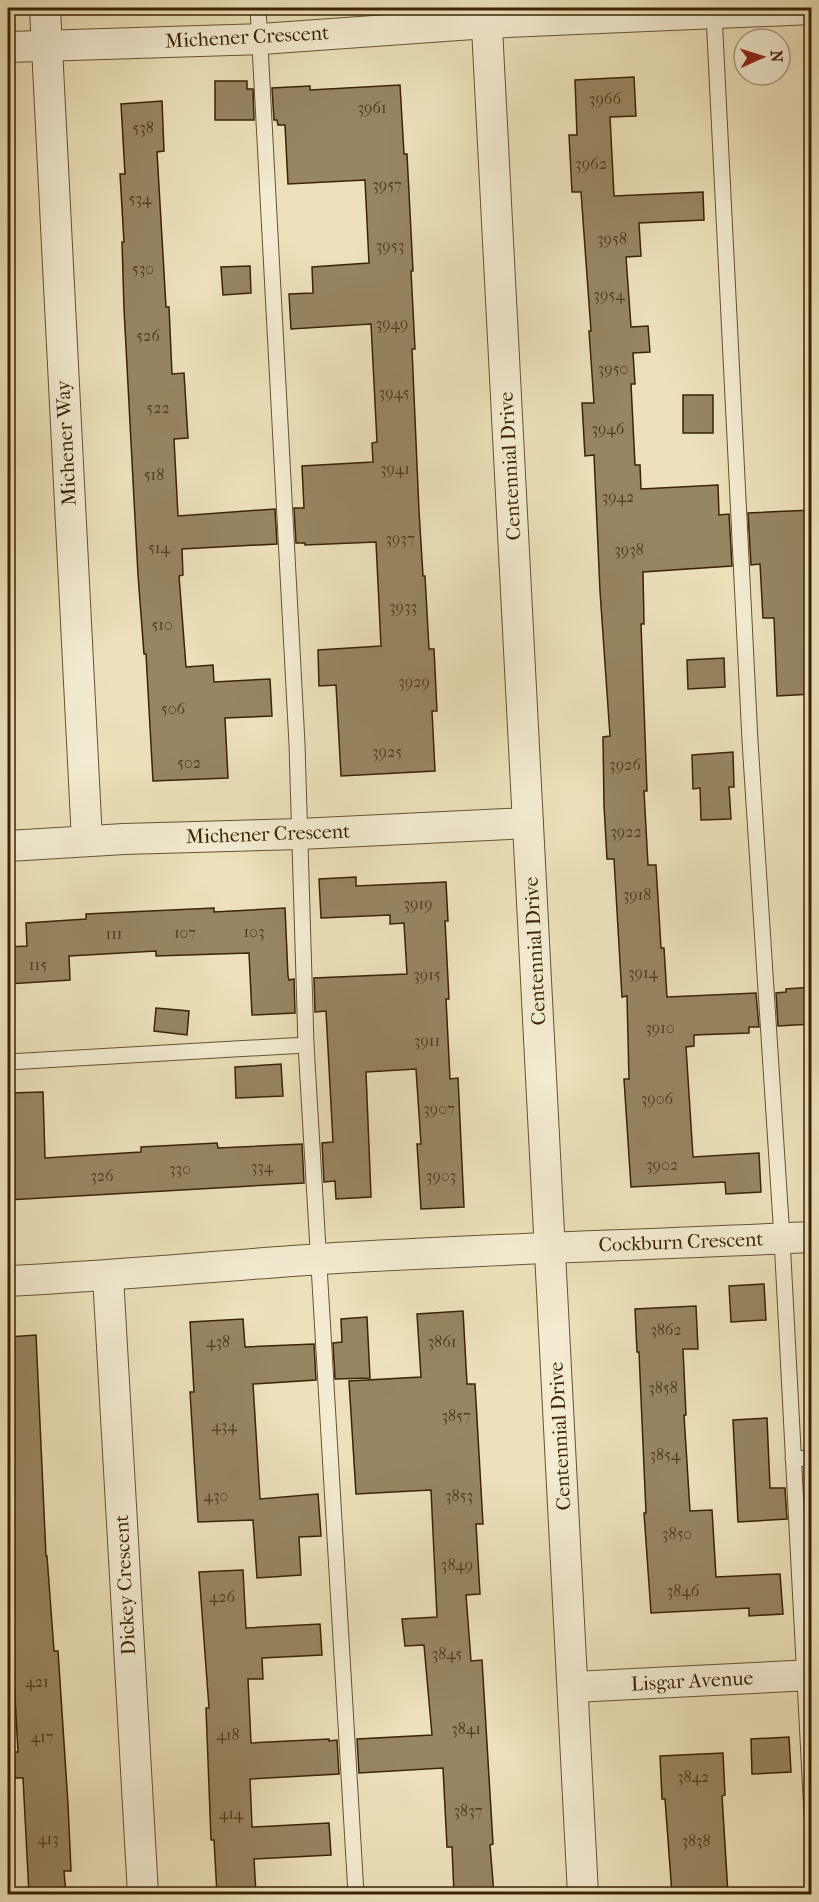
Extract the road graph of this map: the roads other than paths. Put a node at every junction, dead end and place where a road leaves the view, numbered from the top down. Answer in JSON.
{"nodes":[{"id":1,"x":45,"y":8,"type":"edge"},
{"id":2,"x":258,"y":8,"type":"edge"},
{"id":3,"x":812,"y":9,"type":"edge"},
{"id":4,"x":486,"y":15,"type":"edge"},
{"id":5,"x":714,"y":15,"type":"junction"},
{"id":6,"x":261,"y":39,"type":"junction"},
{"id":7,"x":46,"y":45,"type":"junction"},
{"id":8,"x":8,"y":47,"type":"edge"},
{"id":9,"x":528,"y":823,"type":"junction"},
{"id":10,"x":299,"y":834,"type":"junction"},
{"id":11,"x":87,"y":841,"type":"junction"},
{"id":12,"x":8,"y":846,"type":"edge"},
{"id":13,"x":306,"y":1046,"type":"junction"},
{"id":14,"x":8,"y":1062,"type":"edge"},
{"id":15,"x":812,"y":1237,"type":"edge"},
{"id":16,"x":782,"y":1238,"type":"junction"},
{"id":17,"x":551,"y":1248,"type":"junction"},
{"id":18,"x":319,"y":1259,"type":"junction"},
{"id":19,"x":108,"y":1276,"type":"junction"},
{"id":20,"x":8,"y":1281,"type":"edge"},
{"id":21,"x":812,"y":1458,"type":"edge"},
{"id":22,"x":793,"y":1459,"type":"junction"},
{"id":23,"x":808,"y":1675,"type":"edge"},
{"id":24,"x":573,"y":1687,"type":"junction"},
{"id":25,"x":812,"y":1815,"type":"edge"},
{"id":26,"x":143,"y":1894,"type":"edge"},
{"id":27,"x":356,"y":1894,"type":"edge"},
{"id":28,"x":583,"y":1894,"type":"edge"}],
"edges":[{"from":1,"to":7,"type":"street","name":"Michener Way"},
{"from":2,"to":6,"type":"lane"},
{"from":3,"to":5,"type":"street"},
{"from":4,"to":5,"type":"street"},
{"from":4,"to":6,"type":"street","name":"Michener Crescent"},
{"from":4,"to":9,"type":"street","name":"Centennial Drive"},
{"from":5,"to":16,"type":"lane"},
{"from":6,"to":7,"type":"street","name":"Michener Crescent"},
{"from":6,"to":10,"type":"lane"},
{"from":7,"to":8,"type":"street","name":"Michener Crescent"},
{"from":7,"to":11,"type":"street","name":"Michener Way"},
{"from":9,"to":10,"type":"street","name":"Michener Crescent"},
{"from":9,"to":17,"type":"street","name":"Centennial Drive"},
{"from":10,"to":11,"type":"street","name":"Michener Crescent"},
{"from":10,"to":13,"type":"lane"},
{"from":11,"to":12,"type":"street","name":"Michener Crescent"},
{"from":13,"to":14,"type":"lane"},
{"from":13,"to":18,"type":"lane"},
{"from":15,"to":16,"type":"street","name":"Cockburn Crescent"},
{"from":16,"to":17,"type":"street","name":"Cockburn Crescent"},
{"from":16,"to":22,"type":"lane"},
{"from":17,"to":18,"type":"street"},
{"from":17,"to":24,"type":"street","name":"Centennial Drive"},
{"from":18,"to":19,"type":"street"},
{"from":18,"to":27,"type":"lane"},
{"from":19,"to":20,"type":"street"},
{"from":19,"to":26,"type":"street","name":"Dickey Crescent"},
{"from":21,"to":22,"type":"lane"},
{"from":22,"to":23,"type":"lane"},
{"from":23,"to":24,"type":"street","name":"Lisgar Avenue"},
{"from":23,"to":25,"type":"lane"},
{"from":24,"to":28,"type":"street","name":"Centennial Drive"}]}
